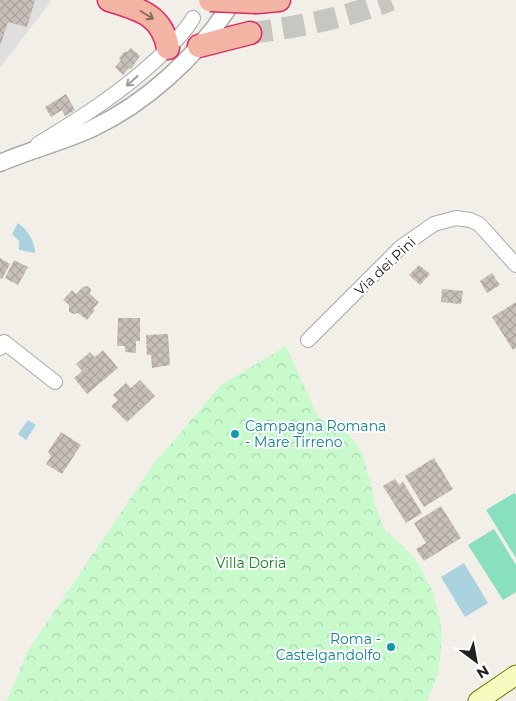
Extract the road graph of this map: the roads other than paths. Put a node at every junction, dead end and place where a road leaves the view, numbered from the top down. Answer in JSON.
{"nodes":[{"id":1,"x":110,"y":0,"type":"edge"},
{"id":2,"x":268,"y":1,"type":"edge"},
{"id":3,"x":219,"y":5,"type":"edge"},
{"id":4,"x":192,"y":18,"type":"dead end"},
{"id":5,"x":250,"y":33,"type":"tunnel mouth"},
{"id":6,"x":200,"y":46,"type":"junction"},
{"id":7,"x":168,"y":48,"type":"junction"},
{"id":8,"x":0,"y":149,"type":"edge"},
{"id":9,"x":27,"y":151,"type":"junction"},
{"id":10,"x":0,"y":163,"type":"edge"},
{"id":11,"x":516,"y":265,"type":"edge"},
{"id":12,"x":308,"y":340,"type":"dead end"},
{"id":13,"x":0,"y":348,"type":"edge"},
{"id":14,"x":55,"y":382,"type":"dead end"},
{"id":15,"x":516,"y":675,"type":"edge"},
{"id":16,"x":478,"y":701,"type":"edge"}],
"edges":[{"from":1,"to":7,"type":"highway","one_way":true},
{"from":2,"to":3,"type":"highway","bridge":true},
{"from":3,"to":6,"type":"street"},
{"from":4,"to":7,"type":"street"},
{"from":5,"to":6,"type":"highway"},
{"from":6,"to":9,"type":"street"},
{"from":7,"to":9,"type":"street","one_way":true},
{"from":8,"to":9,"type":"street"},
{"from":9,"to":10,"type":"street"},
{"from":11,"to":12,"type":"street","name":"Via dei Pini"},
{"from":13,"to":14,"type":"street"},
{"from":15,"to":16,"type":"main road"}]}
